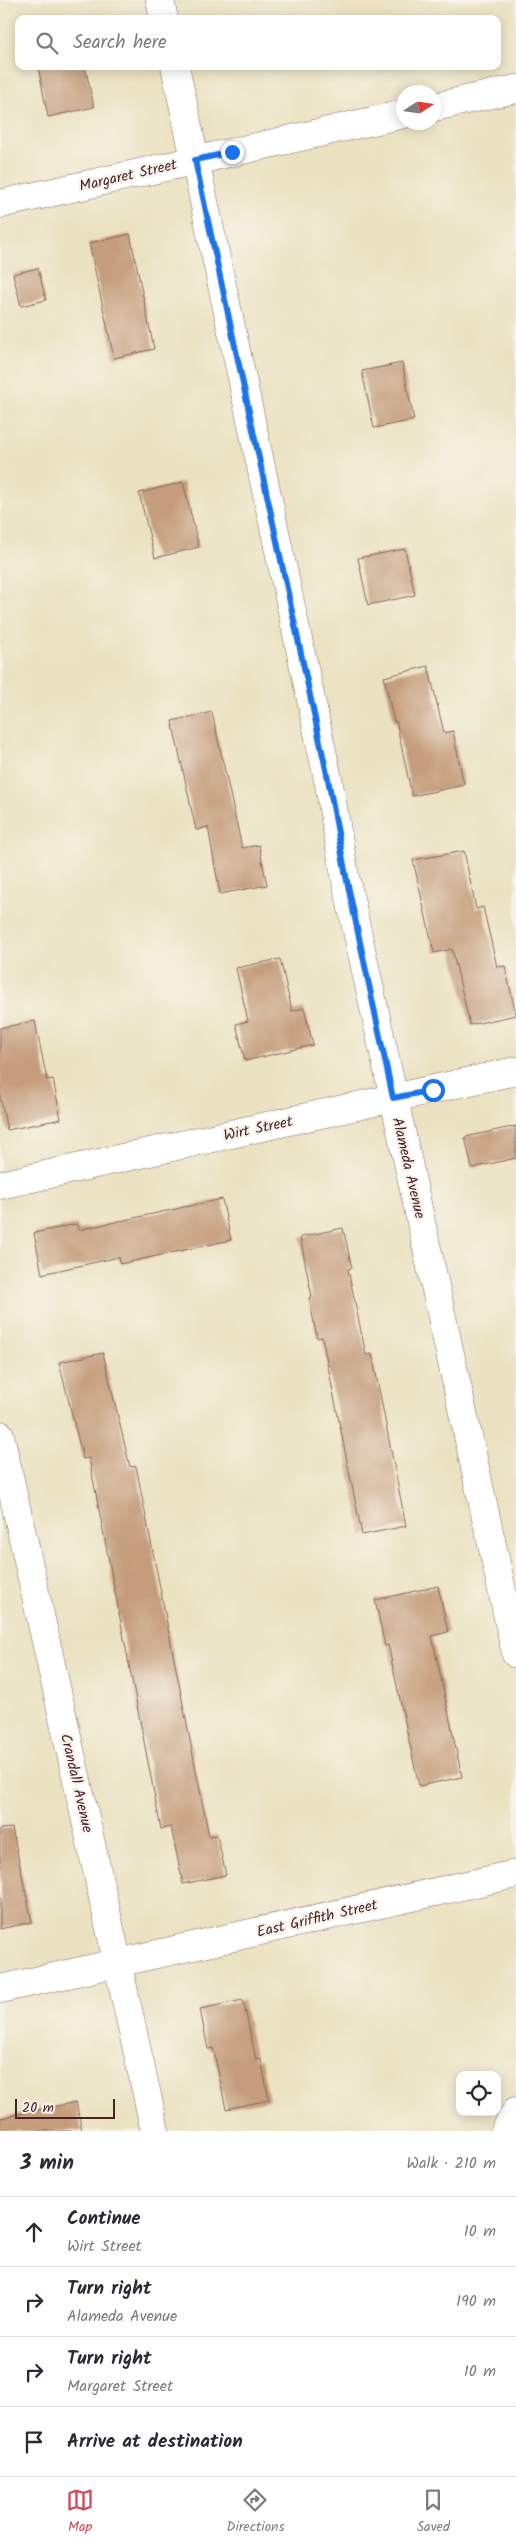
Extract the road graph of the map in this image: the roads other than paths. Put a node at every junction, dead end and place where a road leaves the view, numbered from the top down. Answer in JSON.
{"nodes":[{"id":1,"x":160,"y":0,"type":"edge"},
{"id":2,"x":163,"y":15,"type":"edge"},
{"id":3,"x":176,"y":70,"type":"edge"},
{"id":4,"x":516,"y":89,"type":"edge"},
{"id":5,"x":441,"y":106,"type":"edge"},
{"id":6,"x":396,"y":116,"type":"edge"},
{"id":7,"x":195,"y":160,"type":"junction"},
{"id":8,"x":0,"y":204,"type":"edge"},
{"id":9,"x":516,"y":1071,"type":"edge"},
{"id":10,"x":393,"y":1098,"type":"junction"},
{"id":11,"x":0,"y":1185,"type":"edge"},
{"id":12,"x":0,"y":1434,"type":"edge"},
{"id":13,"x":516,"y":1654,"type":"edge"},
{"id":14,"x":516,"y":1874,"type":"edge"},
{"id":15,"x":118,"y":1962,"type":"junction"},
{"id":16,"x":0,"y":1989,"type":"edge"},
{"id":17,"x":516,"y":2111,"type":"edge"},
{"id":18,"x":155,"y":2131,"type":"edge"},
{"id":19,"x":505,"y":2131,"type":"edge"}],
"edges":[{"from":1,"to":2,"type":"street"},
{"from":3,"to":7,"type":"street","name":"Alameda Avenue"},
{"from":4,"to":5,"type":"street"},
{"from":6,"to":7,"type":"street","name":"Margaret Street"},
{"from":7,"to":8,"type":"street","name":"Margaret Street"},
{"from":7,"to":10,"type":"street","name":"Alameda Avenue"},
{"from":9,"to":10,"type":"street","name":"Wirt Street"},
{"from":10,"to":11,"type":"street","name":"Wirt Street"},
{"from":10,"to":13,"type":"street","name":"Alameda Avenue"},
{"from":12,"to":15,"type":"street","name":"Crandall Avenue"},
{"from":14,"to":15,"type":"street","name":"East Griffith Street"},
{"from":15,"to":16,"type":"street","name":"East Griffith Street"},
{"from":15,"to":18,"type":"street","name":"Crandall Avenue"},
{"from":17,"to":19,"type":"street"}]}
